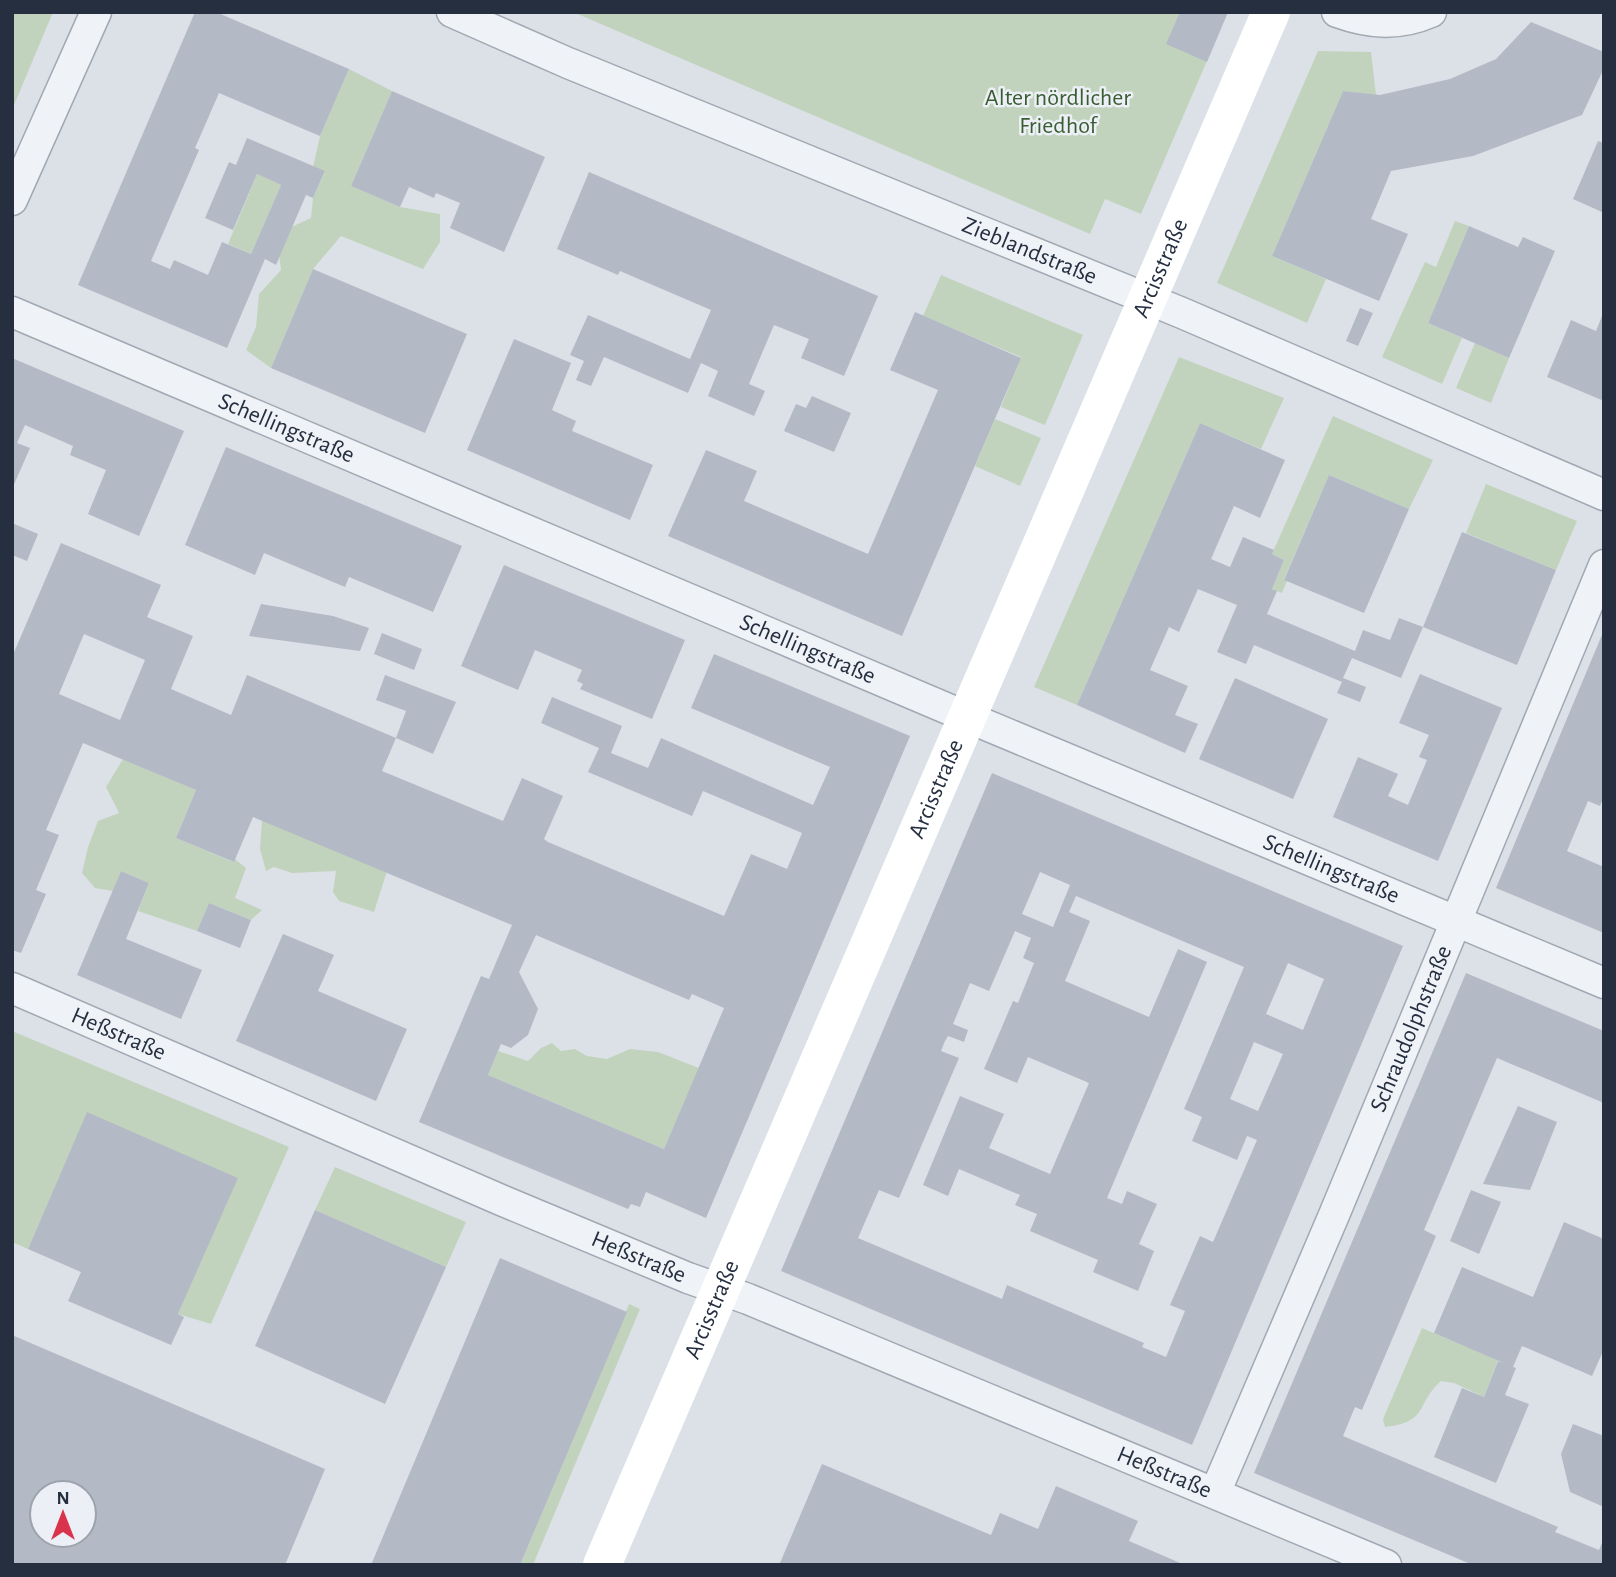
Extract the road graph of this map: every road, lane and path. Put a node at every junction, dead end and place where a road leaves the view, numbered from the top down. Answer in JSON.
{"nodes":[{"id":1,"x":96,"y":12,"type":"edge"},
{"id":2,"x":452,"y":12,"type":"edge"},
{"id":3,"x":1271,"y":12,"type":"edge"},
{"id":4,"x":1337,"y":12,"type":"edge"},
{"id":5,"x":1431,"y":12,"type":"edge"},
{"id":6,"x":12,"y":200,"type":"edge"},
{"id":7,"x":1146,"y":299,"type":"junction"},
{"id":8,"x":12,"y":312,"type":"edge"},
{"id":9,"x":1604,"y":495,"type":"edge"},
{"id":10,"x":1604,"y":565,"type":"edge"},
{"id":11,"x":967,"y":718,"type":"junction"},
{"id":12,"x":1457,"y":920,"type":"junction"},
{"id":13,"x":1604,"y":983,"type":"edge"},
{"id":14,"x":12,"y":988,"type":"edge"},
{"id":15,"x":721,"y":1290,"type":"junction"},
{"id":16,"x":1215,"y":1493,"type":"junction"},
{"id":17,"x":602,"y":1565,"type":"edge"},
{"id":18,"x":1386,"y":1565,"type":"edge"}],
"edges":[{"from":1,"to":6,"type":"street"},
{"from":2,"to":7,"type":"street","name":"Zieblandstraße"},
{"from":3,"to":7,"type":"main road","name":"Arcisstraße"},
{"from":4,"to":5,"type":"street"},
{"from":7,"to":9,"type":"street","name":"Zieblandstraße"},
{"from":7,"to":11,"type":"main road","name":"Arcisstraße"},
{"from":8,"to":11,"type":"street","name":"Schellingstraße"},
{"from":10,"to":12,"type":"street","name":"Schraudolphstraße"},
{"from":11,"to":12,"type":"street","name":"Schellingstraße"},
{"from":11,"to":15,"type":"main road","name":"Arcisstraße"},
{"from":12,"to":13,"type":"street","name":"Schellingstraße"},
{"from":12,"to":16,"type":"street","name":"Schraudolphstraße"},
{"from":14,"to":15,"type":"street","name":"Heßstraße"},
{"from":15,"to":16,"type":"street","name":"Heßstraße"},
{"from":15,"to":17,"type":"main road","name":"Arcisstraße"},
{"from":16,"to":18,"type":"street","name":"Heßstraße"}]}
